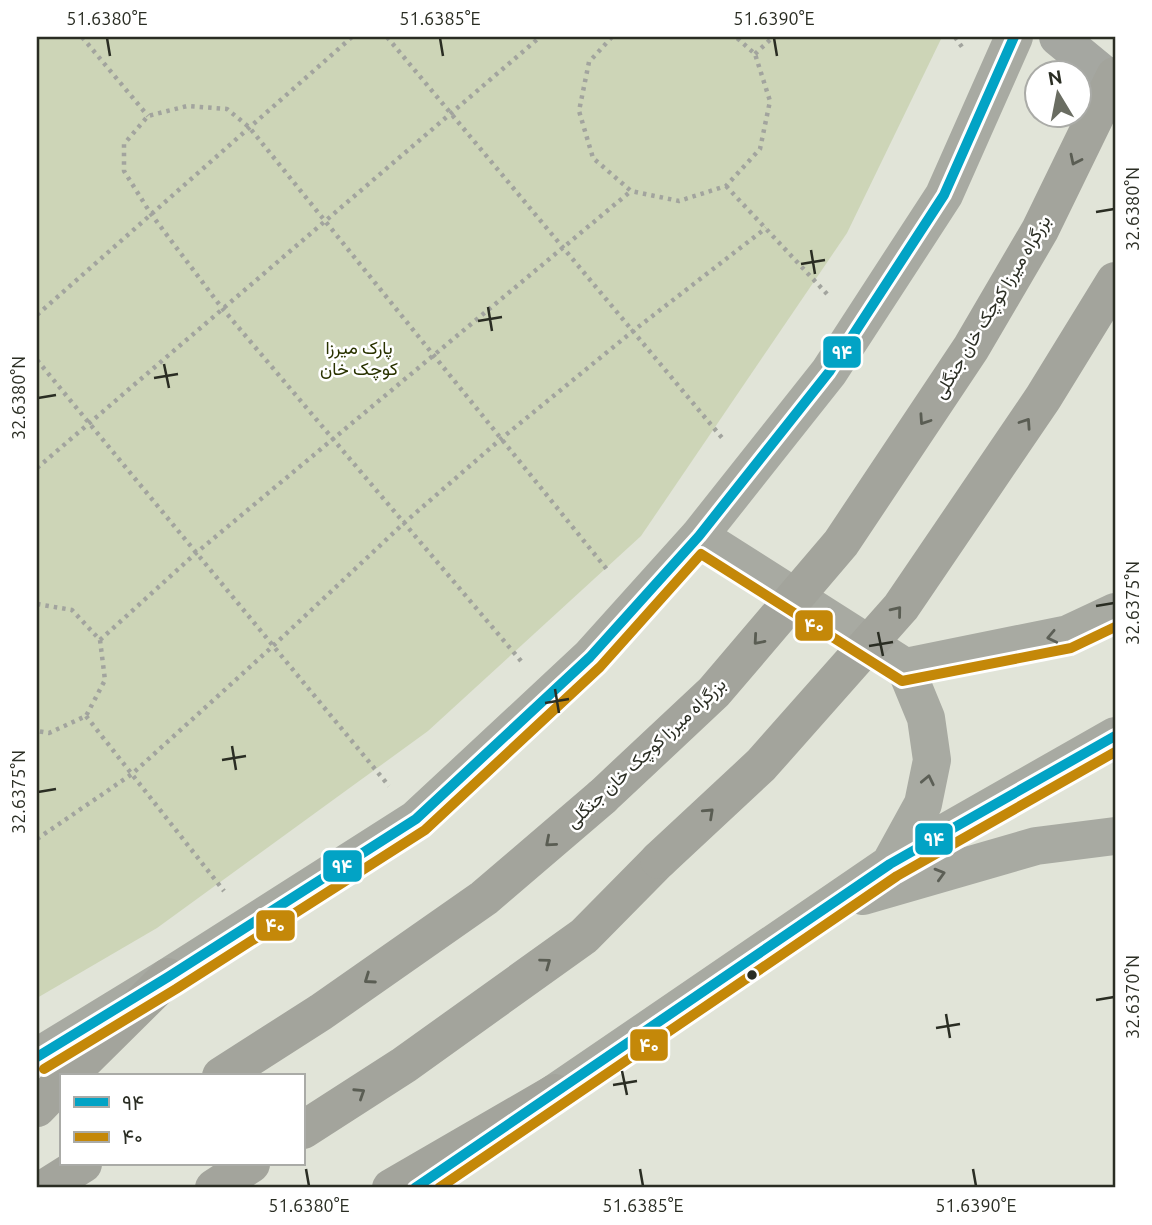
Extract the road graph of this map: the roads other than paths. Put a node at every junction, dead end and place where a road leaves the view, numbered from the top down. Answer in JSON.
{"nodes":[{"id":1,"x":1014,"y":37,"type":"edge"},
{"id":2,"x":1058,"y":37,"type":"edge"},
{"id":3,"x":1115,"y":76,"type":"edge"},
{"id":4,"x":1115,"y":84,"type":"edge"},
{"id":5,"x":1115,"y":281,"type":"edge"},
{"id":6,"x":699,"y":536,"type":"junction"},
{"id":7,"x":1115,"y":612,"type":"edge"},
{"id":8,"x":905,"y":667,"type":"junction"},
{"id":9,"x":1115,"y":736,"type":"edge"},
{"id":10,"x":1115,"y":836,"type":"edge"},
{"id":11,"x":890,"y":864,"type":"junction"},
{"id":12,"x":828,"y":906,"type":"junction"},
{"id":13,"x":168,"y":977,"type":"junction"},
{"id":14,"x":37,"y":1057,"type":"edge"},
{"id":15,"x":70,"y":1074,"type":"edge"},
{"id":16,"x":224,"y":1074,"type":"edge"},
{"id":17,"x":60,"y":1084,"type":"edge"},
{"id":18,"x":555,"y":1093,"type":"junction"},
{"id":19,"x":37,"y":1108,"type":"edge"},
{"id":20,"x":304,"y":1129,"type":"edge"},
{"id":21,"x":80,"y":1166,"type":"edge"},
{"id":22,"x":248,"y":1166,"type":"edge"},
{"id":23,"x":45,"y":1188,"type":"edge"},
{"id":24,"x":214,"y":1188,"type":"edge"},
{"id":25,"x":391,"y":1188,"type":"edge"},
{"id":26,"x":415,"y":1188,"type":"edge"}],
"edges":[{"from":1,"to":6,"type":"main road"},
{"from":2,"to":4,"type":"main road"},
{"from":3,"to":16,"type":"highway","name":"بزرگراه میرزا کوچک خان جنگلی","one_way":true,"bridge":true},
{"from":20,"to":5,"type":"highway","one_way":true,"bridge":true},
{"from":6,"to":8,"type":"main road"},
{"from":6,"to":13,"type":"main road"},
{"from":7,"to":8,"type":"main road","one_way":true},
{"from":11,"to":8,"type":"main road","one_way":true},
{"from":9,"to":11,"type":"main road"},
{"from":12,"to":10,"type":"main road","one_way":true},
{"from":11,"to":12,"type":"main road"},
{"from":12,"to":18,"type":"main road"},
{"from":13,"to":14,"type":"main road"},
{"from":13,"to":15,"type":"highway"},
{"from":17,"to":19,"type":"highway"},
{"from":18,"to":25,"type":"highway"},
{"from":18,"to":26,"type":"main road"},
{"from":21,"to":23,"type":"highway"},
{"from":22,"to":24,"type":"highway"}]}
